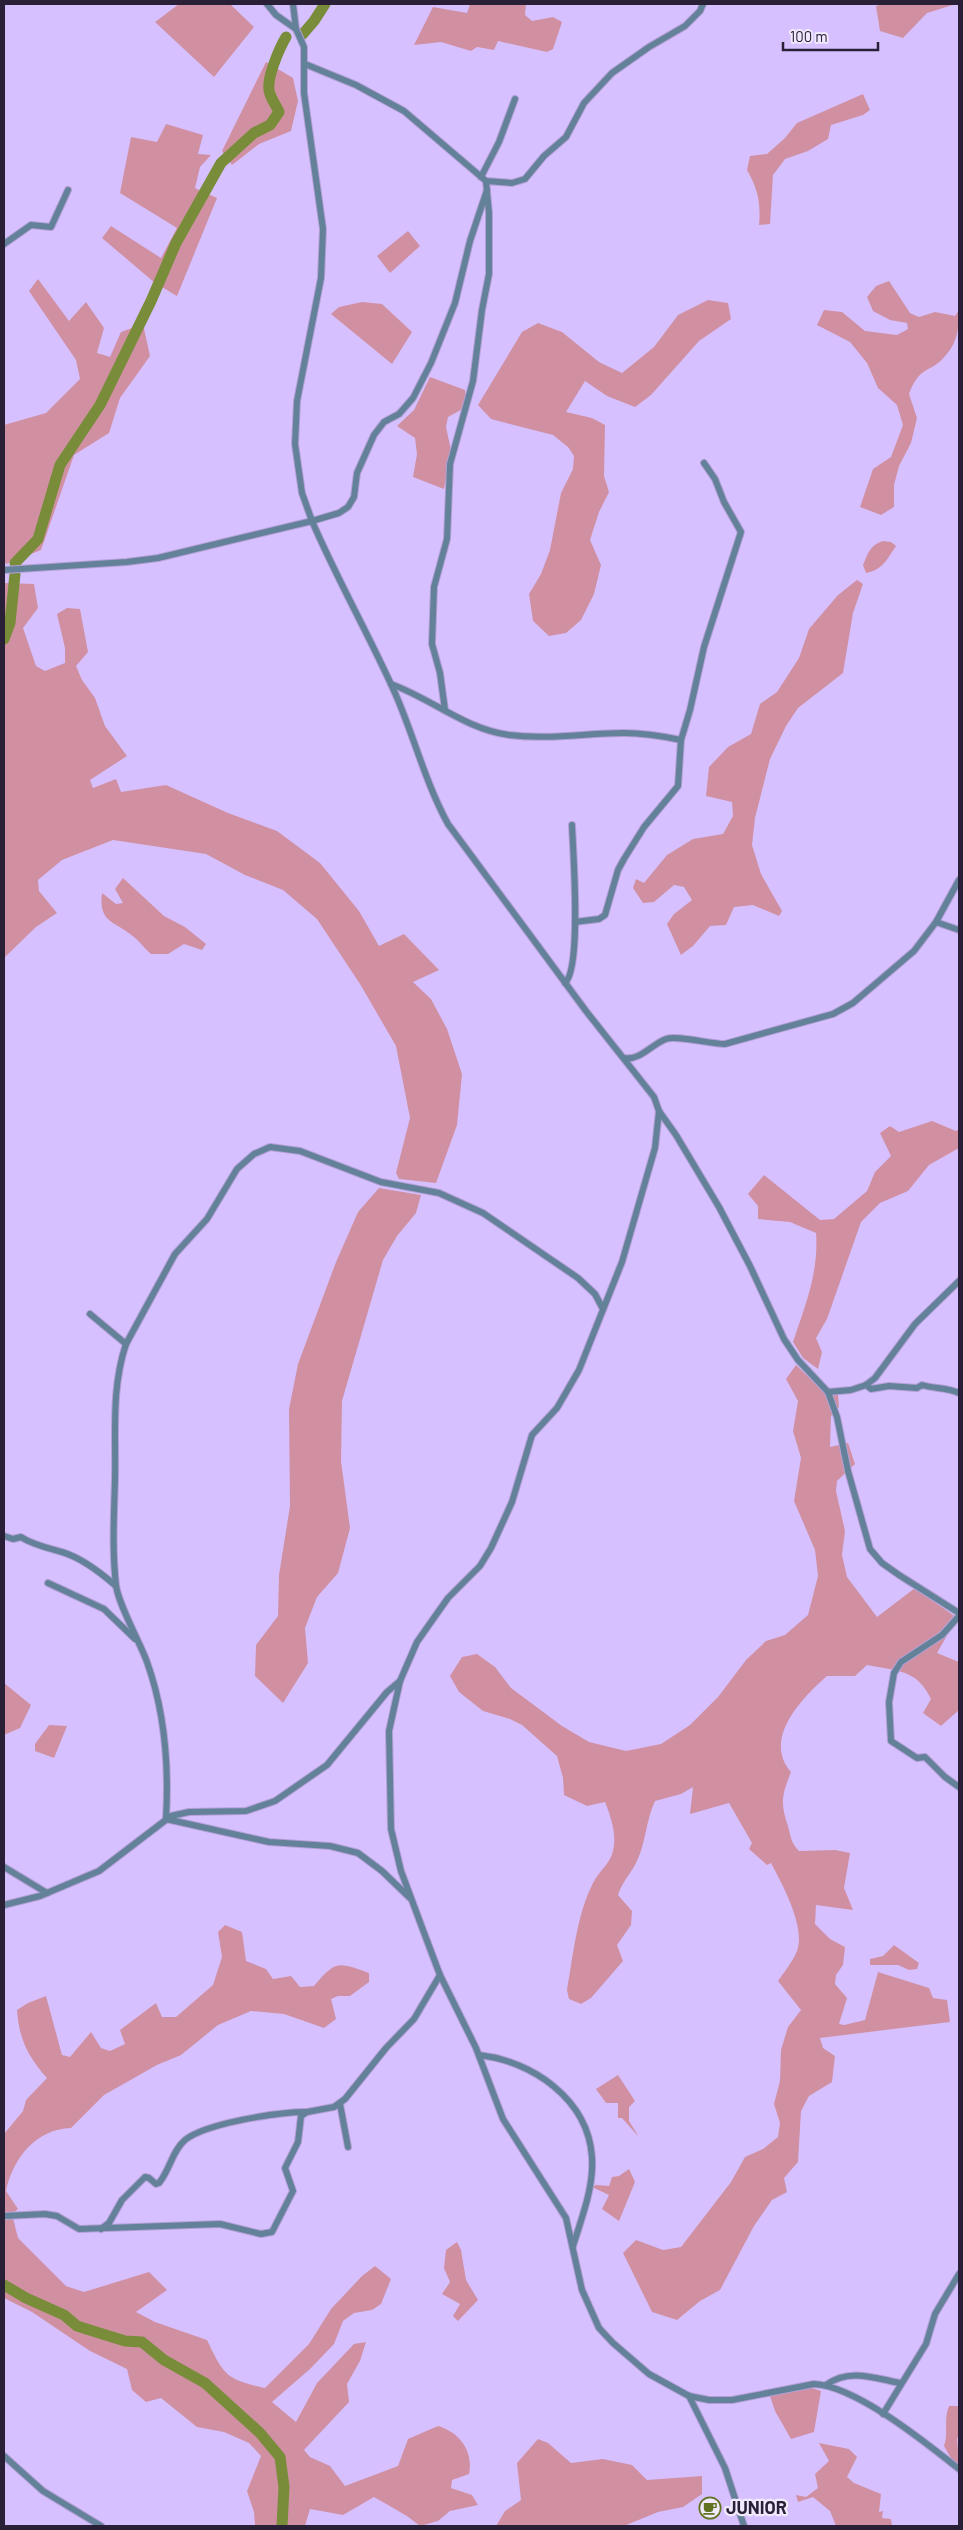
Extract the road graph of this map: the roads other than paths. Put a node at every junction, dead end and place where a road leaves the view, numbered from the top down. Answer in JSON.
{"nodes":[{"id":1,"x":267,"y":4,"type":"edge"},
{"id":2,"x":293,"y":4,"type":"edge"},
{"id":3,"x":703,"y":4,"type":"edge"},
{"id":4,"x":296,"y":29,"type":"junction"},
{"id":5,"x":305,"y":64,"type":"junction"},
{"id":6,"x":515,"y":99,"type":"dead end"},
{"id":7,"x":483,"y":179,"type":"junction"},
{"id":8,"x":68,"y":190,"type":"dead end"},
{"id":9,"x":487,"y":190,"type":"junction"},
{"id":10,"x":4,"y":244,"type":"edge"},
{"id":11,"x":704,"y":463,"type":"dead end"},
{"id":12,"x":312,"y":521,"type":"junction"},
{"id":13,"x":4,"y":570,"type":"edge"},
{"id":14,"x":391,"y":684,"type":"junction"},
{"id":15,"x":445,"y":710,"type":"junction"},
{"id":16,"x":681,"y":740,"type":"junction"},
{"id":17,"x":572,"y":825,"type":"dead end"},
{"id":18,"x":959,"y":880,"type":"edge"},
{"id":19,"x":575,"y":922,"type":"junction"},
{"id":20,"x":936,"y":922,"type":"junction"},
{"id":21,"x":959,"y":930,"type":"edge"},
{"id":22,"x":566,"y":983,"type":"junction"},
{"id":23,"x":624,"y":1058,"type":"junction"},
{"id":24,"x":659,"y":1111,"type":"junction"},
{"id":25,"x":959,"y":1281,"type":"edge"},
{"id":26,"x":603,"y":1309,"type":"junction"},
{"id":27,"x":90,"y":1314,"type":"dead end"},
{"id":28,"x":126,"y":1344,"type":"junction"},
{"id":29,"x":866,"y":1385,"type":"junction"},
{"id":30,"x":828,"y":1392,"type":"junction"},
{"id":31,"x":959,"y":1393,"type":"edge"},
{"id":32,"x":4,"y":1536,"type":"edge"},
{"id":33,"x":48,"y":1583,"type":"dead end"},
{"id":34,"x":116,"y":1586,"type":"junction"},
{"id":35,"x":959,"y":1615,"type":"edge"},
{"id":36,"x":138,"y":1642,"type":"junction"},
{"id":37,"x":400,"y":1681,"type":"junction"},
{"id":38,"x":959,"y":1787,"type":"edge"},
{"id":39,"x":166,"y":1819,"type":"junction"},
{"id":40,"x":4,"y":1867,"type":"edge"},
{"id":41,"x":47,"y":1893,"type":"junction"},
{"id":42,"x":411,"y":1900,"type":"junction"},
{"id":43,"x":4,"y":1905,"type":"edge"},
{"id":44,"x":440,"y":1975,"type":"junction"},
{"id":45,"x":479,"y":2055,"type":"junction"},
{"id":46,"x":340,"y":2104,"type":"junction"},
{"id":47,"x":306,"y":2112,"type":"junction"},
{"id":48,"x":348,"y":2147,"type":"dead end"},
{"id":49,"x":4,"y":2216,"type":"edge"},
{"id":50,"x":100,"y":2229,"type":"junction"},
{"id":51,"x":573,"y":2247,"type":"junction"},
{"id":52,"x":959,"y":2274,"type":"edge"},
{"id":53,"x":900,"y":2383,"type":"junction"},
{"id":54,"x":826,"y":2385,"type":"junction"},
{"id":55,"x":689,"y":2396,"type":"junction"},
{"id":56,"x":882,"y":2414,"type":"junction"},
{"id":57,"x":4,"y":2456,"type":"edge"},
{"id":58,"x":959,"y":2469,"type":"edge"},
{"id":59,"x":101,"y":2526,"type":"edge"},
{"id":60,"x":744,"y":2526,"type":"edge"}],
"edges":[{"from":1,"to":4,"type":"street"},
{"from":2,"to":4,"type":"street"},
{"from":3,"to":7,"type":"street"},
{"from":4,"to":5,"type":"street"},
{"from":5,"to":7,"type":"street"},
{"from":5,"to":12,"type":"street"},
{"from":6,"to":7,"type":"street"},
{"from":7,"to":9,"type":"street"},
{"from":8,"to":10,"type":"street"},
{"from":9,"to":12,"type":"street"},
{"from":9,"to":15,"type":"street"},
{"from":11,"to":16,"type":"street"},
{"from":12,"to":13,"type":"street"},
{"from":12,"to":14,"type":"street"},
{"from":14,"to":15,"type":"street"},
{"from":14,"to":22,"type":"street"},
{"from":15,"to":16,"type":"street"},
{"from":16,"to":19,"type":"street"},
{"from":17,"to":19,"type":"street"},
{"from":18,"to":20,"type":"street"},
{"from":19,"to":22,"type":"street"},
{"from":20,"to":21,"type":"street"},
{"from":20,"to":23,"type":"street"},
{"from":22,"to":23,"type":"street"},
{"from":23,"to":24,"type":"street"},
{"from":24,"to":26,"type":"street"},
{"from":24,"to":30,"type":"street"},
{"from":25,"to":29,"type":"street"},
{"from":26,"to":28,"type":"street"},
{"from":26,"to":37,"type":"street"},
{"from":27,"to":28,"type":"street"},
{"from":28,"to":34,"type":"street"},
{"from":29,"to":30,"type":"street"},
{"from":29,"to":31,"type":"street"},
{"from":30,"to":35,"type":"street"},
{"from":32,"to":34,"type":"street"},
{"from":33,"to":36,"type":"street"},
{"from":34,"to":36,"type":"street"},
{"from":35,"to":38,"type":"street"},
{"from":36,"to":39,"type":"street"},
{"from":37,"to":39,"type":"street"},
{"from":37,"to":42,"type":"street"},
{"from":39,"to":41,"type":"street"},
{"from":39,"to":42,"type":"street"},
{"from":40,"to":41,"type":"street"},
{"from":41,"to":43,"type":"street"},
{"from":42,"to":44,"type":"street"},
{"from":44,"to":45,"type":"street"},
{"from":44,"to":46,"type":"street"},
{"from":45,"to":51,"type":"street"},
{"from":45,"to":51,"type":"street"},
{"from":46,"to":47,"type":"street"},
{"from":46,"to":48,"type":"street"},
{"from":47,"to":50,"type":"street"},
{"from":47,"to":50,"type":"street"},
{"from":49,"to":50,"type":"street"},
{"from":51,"to":55,"type":"street"},
{"from":52,"to":53,"type":"street"},
{"from":53,"to":54,"type":"street"},
{"from":53,"to":56,"type":"street"},
{"from":54,"to":55,"type":"street"},
{"from":54,"to":56,"type":"street"},
{"from":55,"to":60,"type":"street"},
{"from":56,"to":58,"type":"street"},
{"from":57,"to":59,"type":"street"}]}
